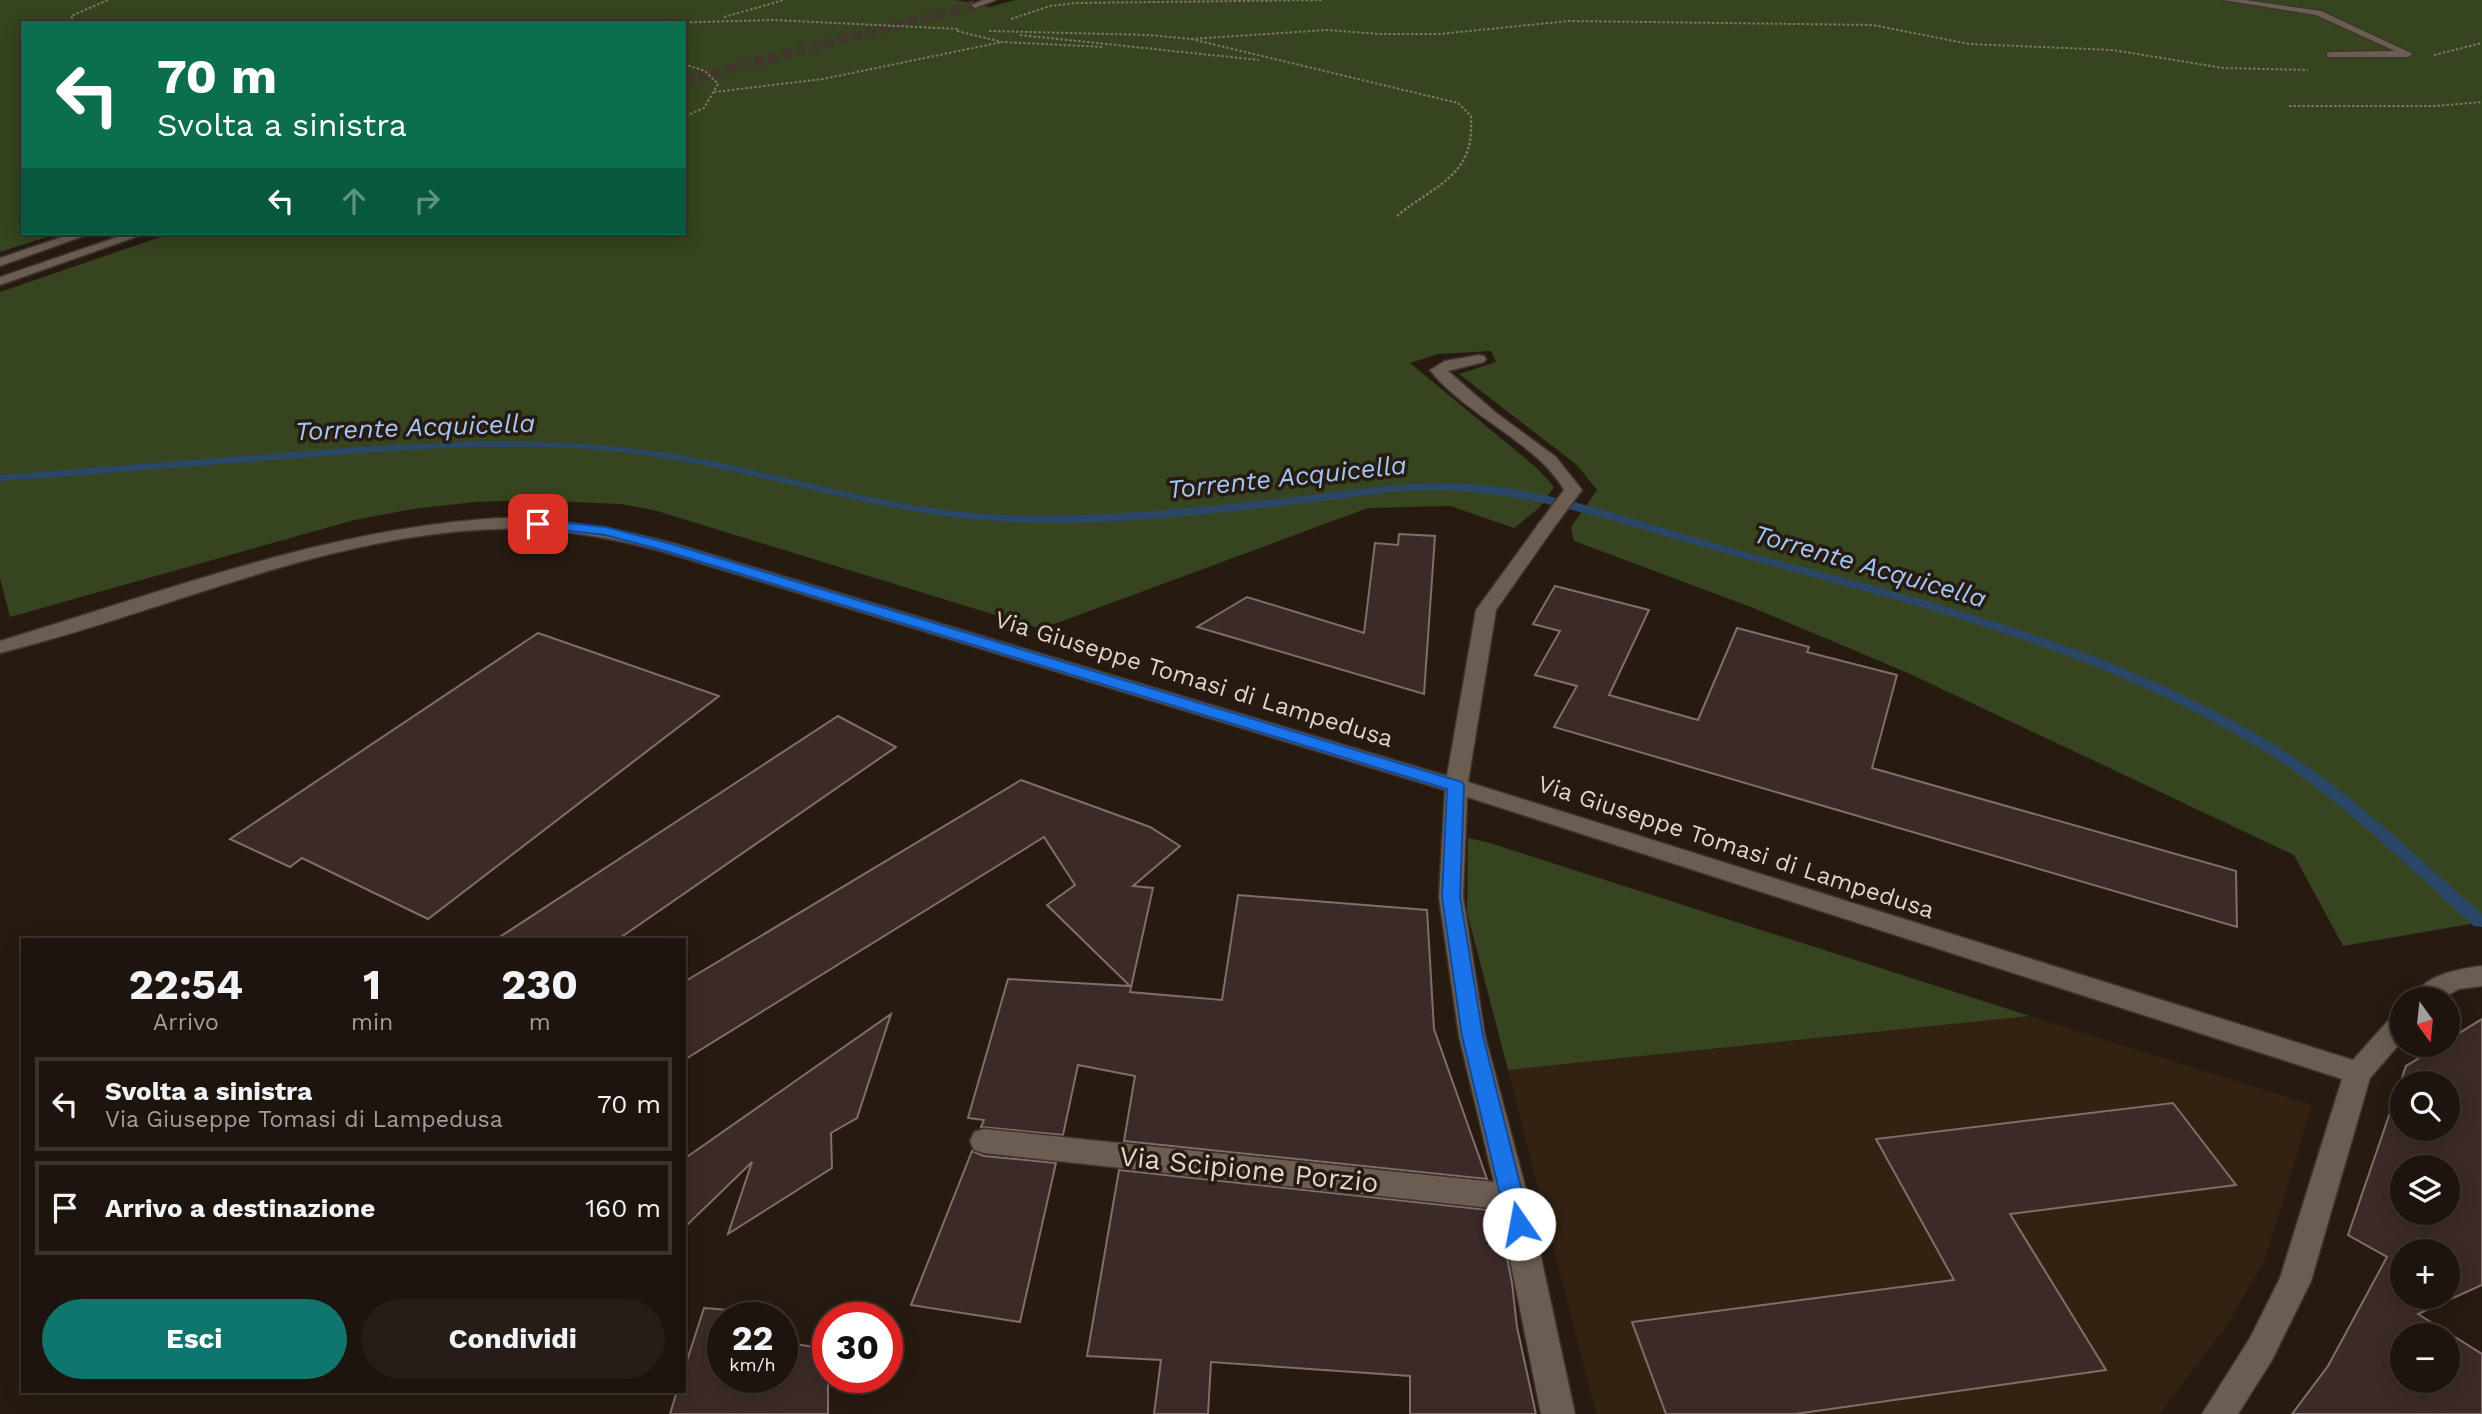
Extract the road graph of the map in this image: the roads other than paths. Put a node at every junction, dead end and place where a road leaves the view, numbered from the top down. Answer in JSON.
{"nodes":[{"id":1,"x":992,"y":0,"type":"edge"},
{"id":2,"x":2227,"y":0,"type":"edge"},
{"id":3,"x":975,"y":5,"type":"dead end"},
{"id":4,"x":2330,"y":55,"type":"dead end"},
{"id":5,"x":80,"y":235,"type":"edge"},
{"id":6,"x":135,"y":235,"type":"edge"},
{"id":7,"x":0,"y":262,"type":"edge"},
{"id":8,"x":0,"y":281,"type":"edge"},
{"id":9,"x":1479,"y":359,"type":"dead end"},
{"id":10,"x":0,"y":647,"type":"edge"},
{"id":11,"x":1456,"y":786,"type":"junction"},
{"id":12,"x":2482,"y":976,"type":"edge"},
{"id":13,"x":2442,"y":987,"type":"edge"},
{"id":14,"x":2390,"y":1036,"type":"edge"},
{"id":15,"x":2358,"y":1073,"type":"junction"},
{"id":16,"x":984,"y":1141,"type":"dead end"},
{"id":17,"x":1513,"y":1197,"type":"junction"},
{"id":18,"x":1558,"y":1414,"type":"edge"},
{"id":19,"x":2219,"y":1414,"type":"edge"}],
"edges":[{"from":1,"to":3,"type":"street"},
{"from":2,"to":4,"type":"street"},
{"from":5,"to":7,"type":"street"},
{"from":6,"to":8,"type":"street"},
{"from":9,"to":11,"type":"street"},
{"from":10,"to":11,"type":"street","name":"Via Giuseppe Tomasi di Lampedusa"},
{"from":11,"to":15,"type":"street","name":"Via Giuseppe Tomasi di Lampedusa"},
{"from":11,"to":17,"type":"street"},
{"from":12,"to":13,"type":"street"},
{"from":14,"to":15,"type":"street"},
{"from":15,"to":19,"type":"street"},
{"from":16,"to":17,"type":"street","name":"Via Scipione Porzio"},
{"from":17,"to":18,"type":"street"}]}
